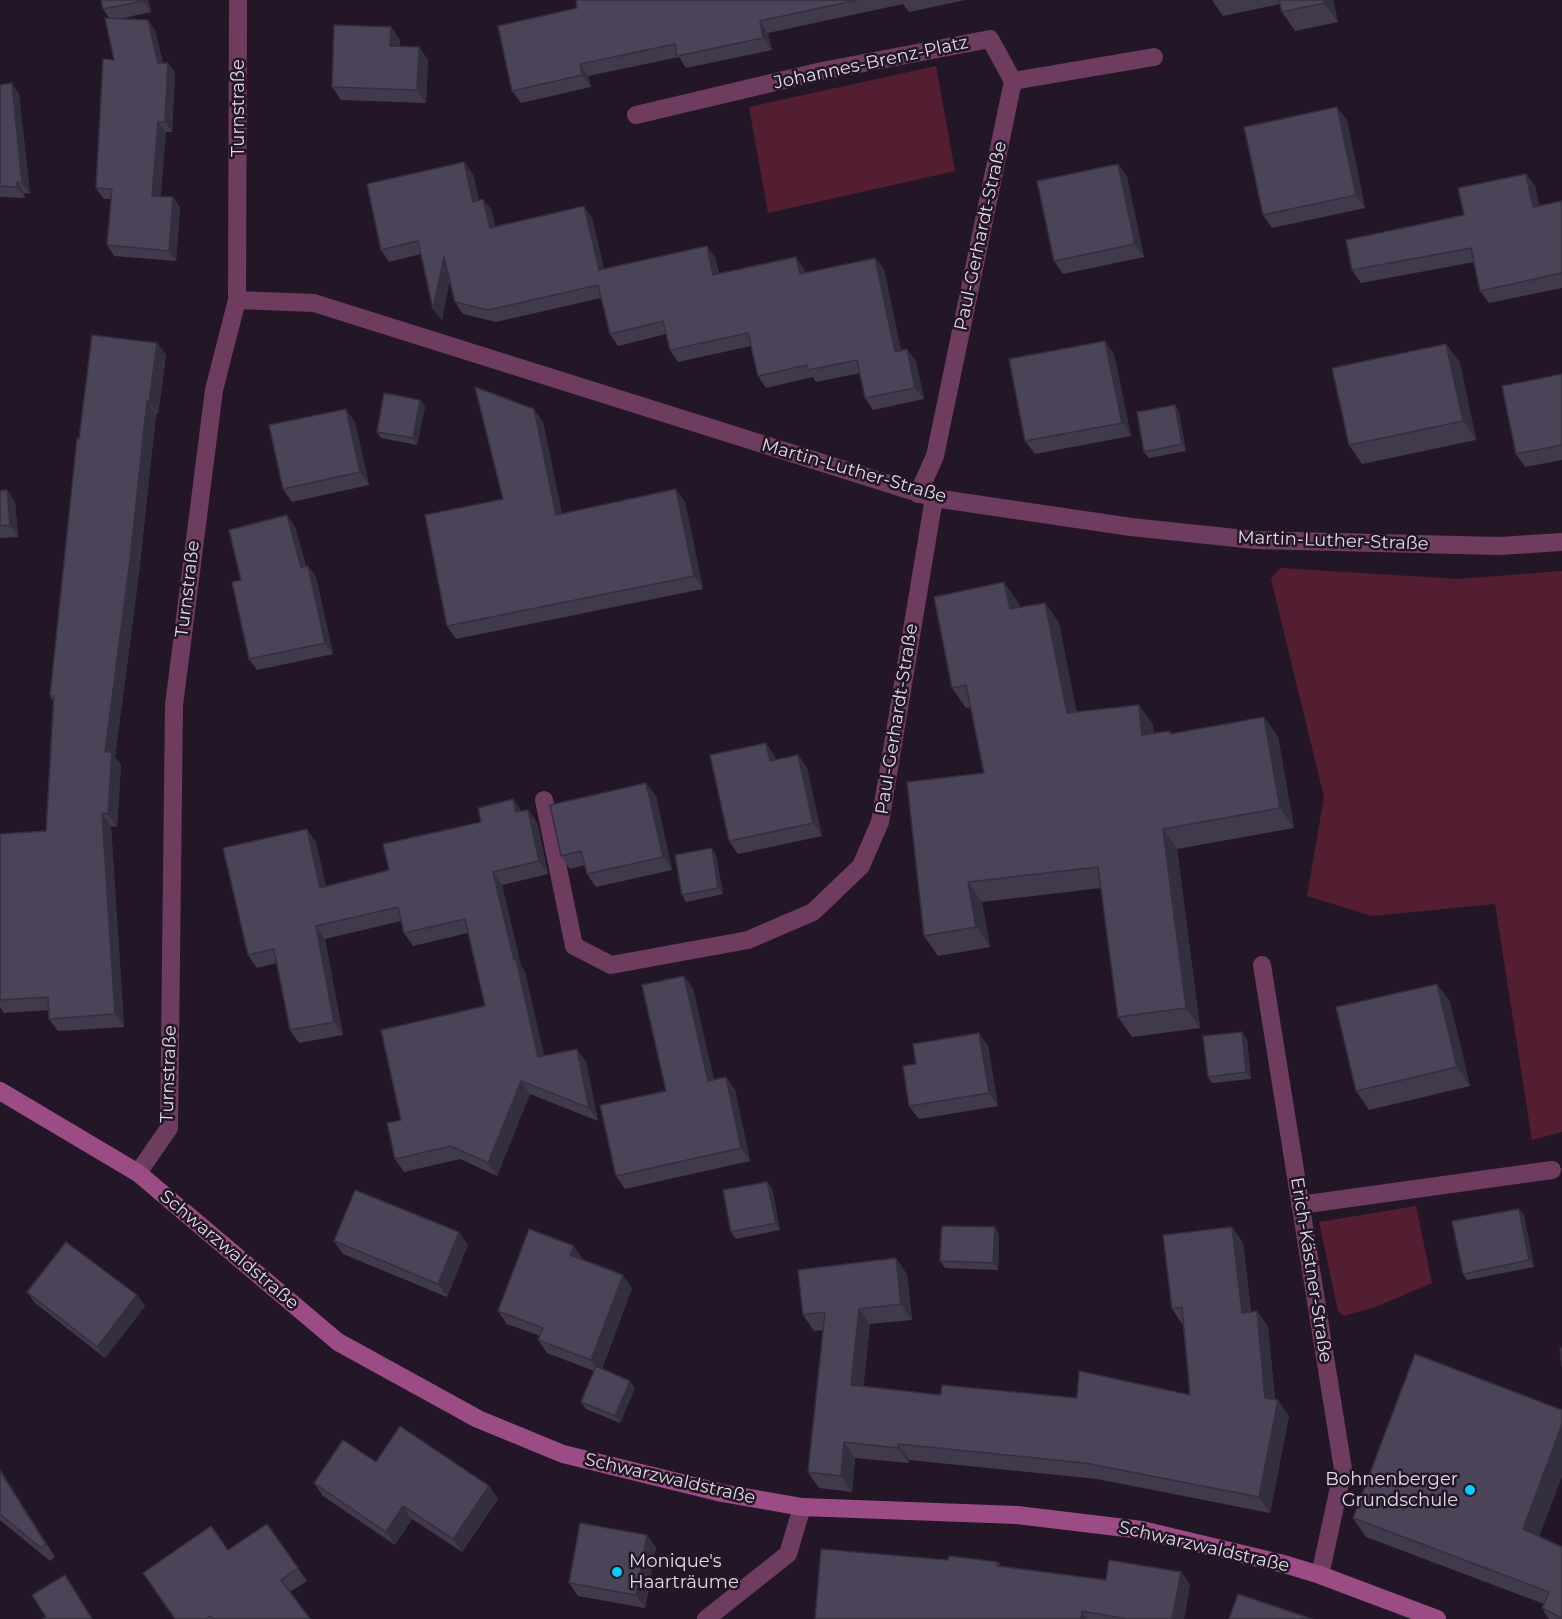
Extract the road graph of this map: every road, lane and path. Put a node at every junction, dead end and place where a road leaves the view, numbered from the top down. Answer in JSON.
{"nodes":[{"id":1,"x":238,"y":0,"type":"edge"},
{"id":2,"x":1154,"y":57,"type":"dead end"},
{"id":3,"x":1013,"y":81,"type":"junction"},
{"id":4,"x":636,"y":115,"type":"dead end"},
{"id":5,"x":237,"y":300,"type":"junction"},
{"id":6,"x":926,"y":496,"type":"junction"},
{"id":7,"x":1562,"y":542,"type":"edge"},
{"id":8,"x":544,"y":800,"type":"dead end"},
{"id":9,"x":1262,"y":965,"type":"dead end"},
{"id":10,"x":0,"y":1090,"type":"edge"},
{"id":11,"x":1552,"y":1170,"type":"dead end"},
{"id":12,"x":138,"y":1173,"type":"junction"},
{"id":13,"x":1300,"y":1206,"type":"junction"},
{"id":14,"x":802,"y":1507,"type":"junction"},
{"id":15,"x":1320,"y":1575,"type":"junction"},
{"id":16,"x":706,"y":1619,"type":"edge"},
{"id":17,"x":1437,"y":1619,"type":"edge"}],
"edges":[{"from":1,"to":5,"type":"street","name":"Turnstraße"},
{"from":2,"to":3,"type":"street"},
{"from":3,"to":4,"type":"street","name":"Johannes-Brenz-Platz"},
{"from":3,"to":6,"type":"street","name":"Paul-Gerhardt-Straße"},
{"from":5,"to":6,"type":"street","name":"Martin-Luther-Straße"},
{"from":5,"to":12,"type":"street","name":"Turnstraße"},
{"from":6,"to":7,"type":"street","name":"Martin-Luther-Straße"},
{"from":6,"to":8,"type":"street","name":"Paul-Gerhardt-Straße"},
{"from":9,"to":13,"type":"street","name":"Erich-Kästner-Straße"},
{"from":10,"to":12,"type":"street","name":"Schwarzwaldstraße"},
{"from":11,"to":13,"type":"street"},
{"from":12,"to":14,"type":"street","name":"Schwarzwaldstraße"},
{"from":13,"to":15,"type":"street","name":"Erich-Kästner-Straße"},
{"from":14,"to":15,"type":"street","name":"Schwarzwaldstraße"},
{"from":14,"to":16,"type":"street"},
{"from":15,"to":17,"type":"street","name":"Schwarzwaldstraße"}]}
